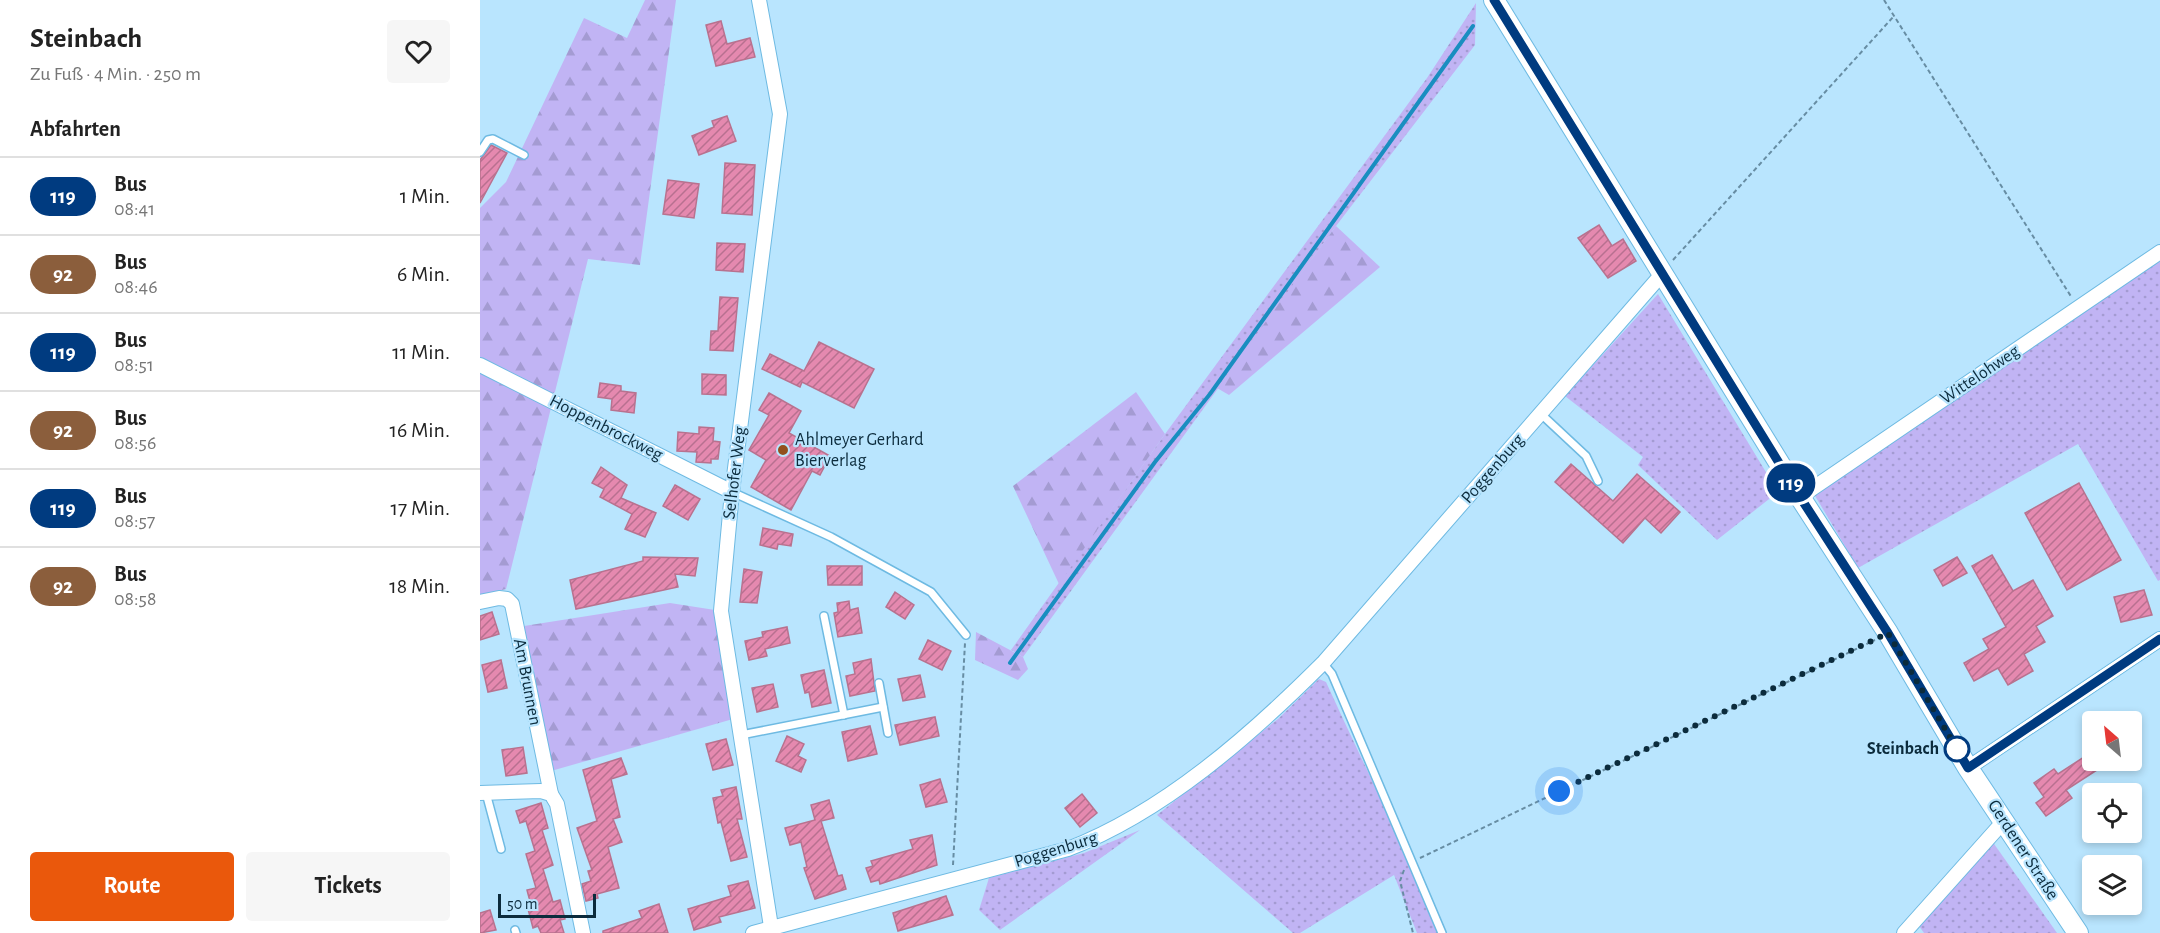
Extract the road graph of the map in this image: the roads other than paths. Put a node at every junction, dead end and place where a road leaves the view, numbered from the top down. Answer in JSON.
{"nodes":[{"id":1,"x":759,"y":0,"type":"edge"},
{"id":2,"x":1494,"y":0,"type":"edge"},
{"id":3,"x":480,"y":152,"type":"edge"},
{"id":4,"x":524,"y":154,"type":"dead end"},
{"id":5,"x":2160,"y":252,"type":"edge"},
{"id":6,"x":1662,"y":274,"type":"junction"},
{"id":7,"x":480,"y":365,"type":"edge"},
{"id":8,"x":1541,"y":414,"type":"junction"},
{"id":9,"x":1598,"y":481,"type":"dead end"},
{"id":10,"x":732,"y":492,"type":"junction"},
{"id":11,"x":1800,"y":497,"type":"junction"},
{"id":12,"x":480,"y":602,"type":"edge"},
{"id":13,"x":824,"y":616,"type":"dead end"},
{"id":14,"x":966,"y":635,"type":"road end"},
{"id":15,"x":2160,"y":639,"type":"edge"},
{"id":16,"x":1323,"y":663,"type":"junction"},
{"id":17,"x":879,"y":683,"type":"dead end"},
{"id":18,"x":883,"y":706,"type":"junction"},
{"id":19,"x":844,"y":714,"type":"junction"},
{"id":20,"x":888,"y":733,"type":"dead end"},
{"id":21,"x":741,"y":735,"type":"junction"},
{"id":22,"x":1968,"y":768,"type":"junction"},
{"id":23,"x":483,"y":793,"type":"edge"},
{"id":24,"x":551,"y":794,"type":"junction"},
{"id":25,"x":2004,"y":821,"type":"junction"},
{"id":26,"x":501,"y":849,"type":"dead end"},
{"id":27,"x":772,"y":931,"type":"edge"},
{"id":28,"x":583,"y":933,"type":"edge"},
{"id":29,"x":753,"y":933,"type":"edge"},
{"id":30,"x":1442,"y":933,"type":"edge"},
{"id":31,"x":1904,"y":933,"type":"edge"},
{"id":32,"x":2078,"y":933,"type":"edge"}],
"edges":[{"from":1,"to":10,"type":"street","name":"Selhofer Weg"},
{"from":2,"to":6,"type":"main road","name":"Gerdener Straße"},
{"from":3,"to":4,"type":"lane"},
{"from":5,"to":11,"type":"street","name":"Wittelohweg"},
{"from":6,"to":8,"type":"street","name":"Poggenburg"},
{"from":6,"to":11,"type":"main road","name":"Gerdener Straße"},
{"from":7,"to":10,"type":"street","name":"Hoppenbrockweg"},
{"from":8,"to":9,"type":"lane"},
{"from":8,"to":16,"type":"street","name":"Poggenburg"},
{"from":10,"to":14,"type":"lane"},
{"from":10,"to":21,"type":"street","name":"Selhofer Weg"},
{"from":11,"to":22,"type":"main road","name":"Gerdener Straße"},
{"from":12,"to":24,"type":"street","name":"Am Brunnen"},
{"from":13,"to":19,"type":"lane"},
{"from":15,"to":22,"type":"street"},
{"from":16,"to":27,"type":"street","name":"Poggenburg"},
{"from":16,"to":30,"type":"lane"},
{"from":17,"to":18,"type":"lane"},
{"from":18,"to":19,"type":"lane"},
{"from":18,"to":20,"type":"lane"},
{"from":19,"to":21,"type":"lane"},
{"from":21,"to":27,"type":"street","name":"Selhofer Weg"},
{"from":22,"to":25,"type":"main road","name":"Gerdener Straße"},
{"from":23,"to":24,"type":"street"},
{"from":23,"to":26,"type":"lane"},
{"from":24,"to":28,"type":"street","name":"Am Brunnen"},
{"from":25,"to":31,"type":"street"},
{"from":25,"to":32,"type":"main road","name":"Gerdener Straße"},
{"from":27,"to":29,"type":"street"}]}
